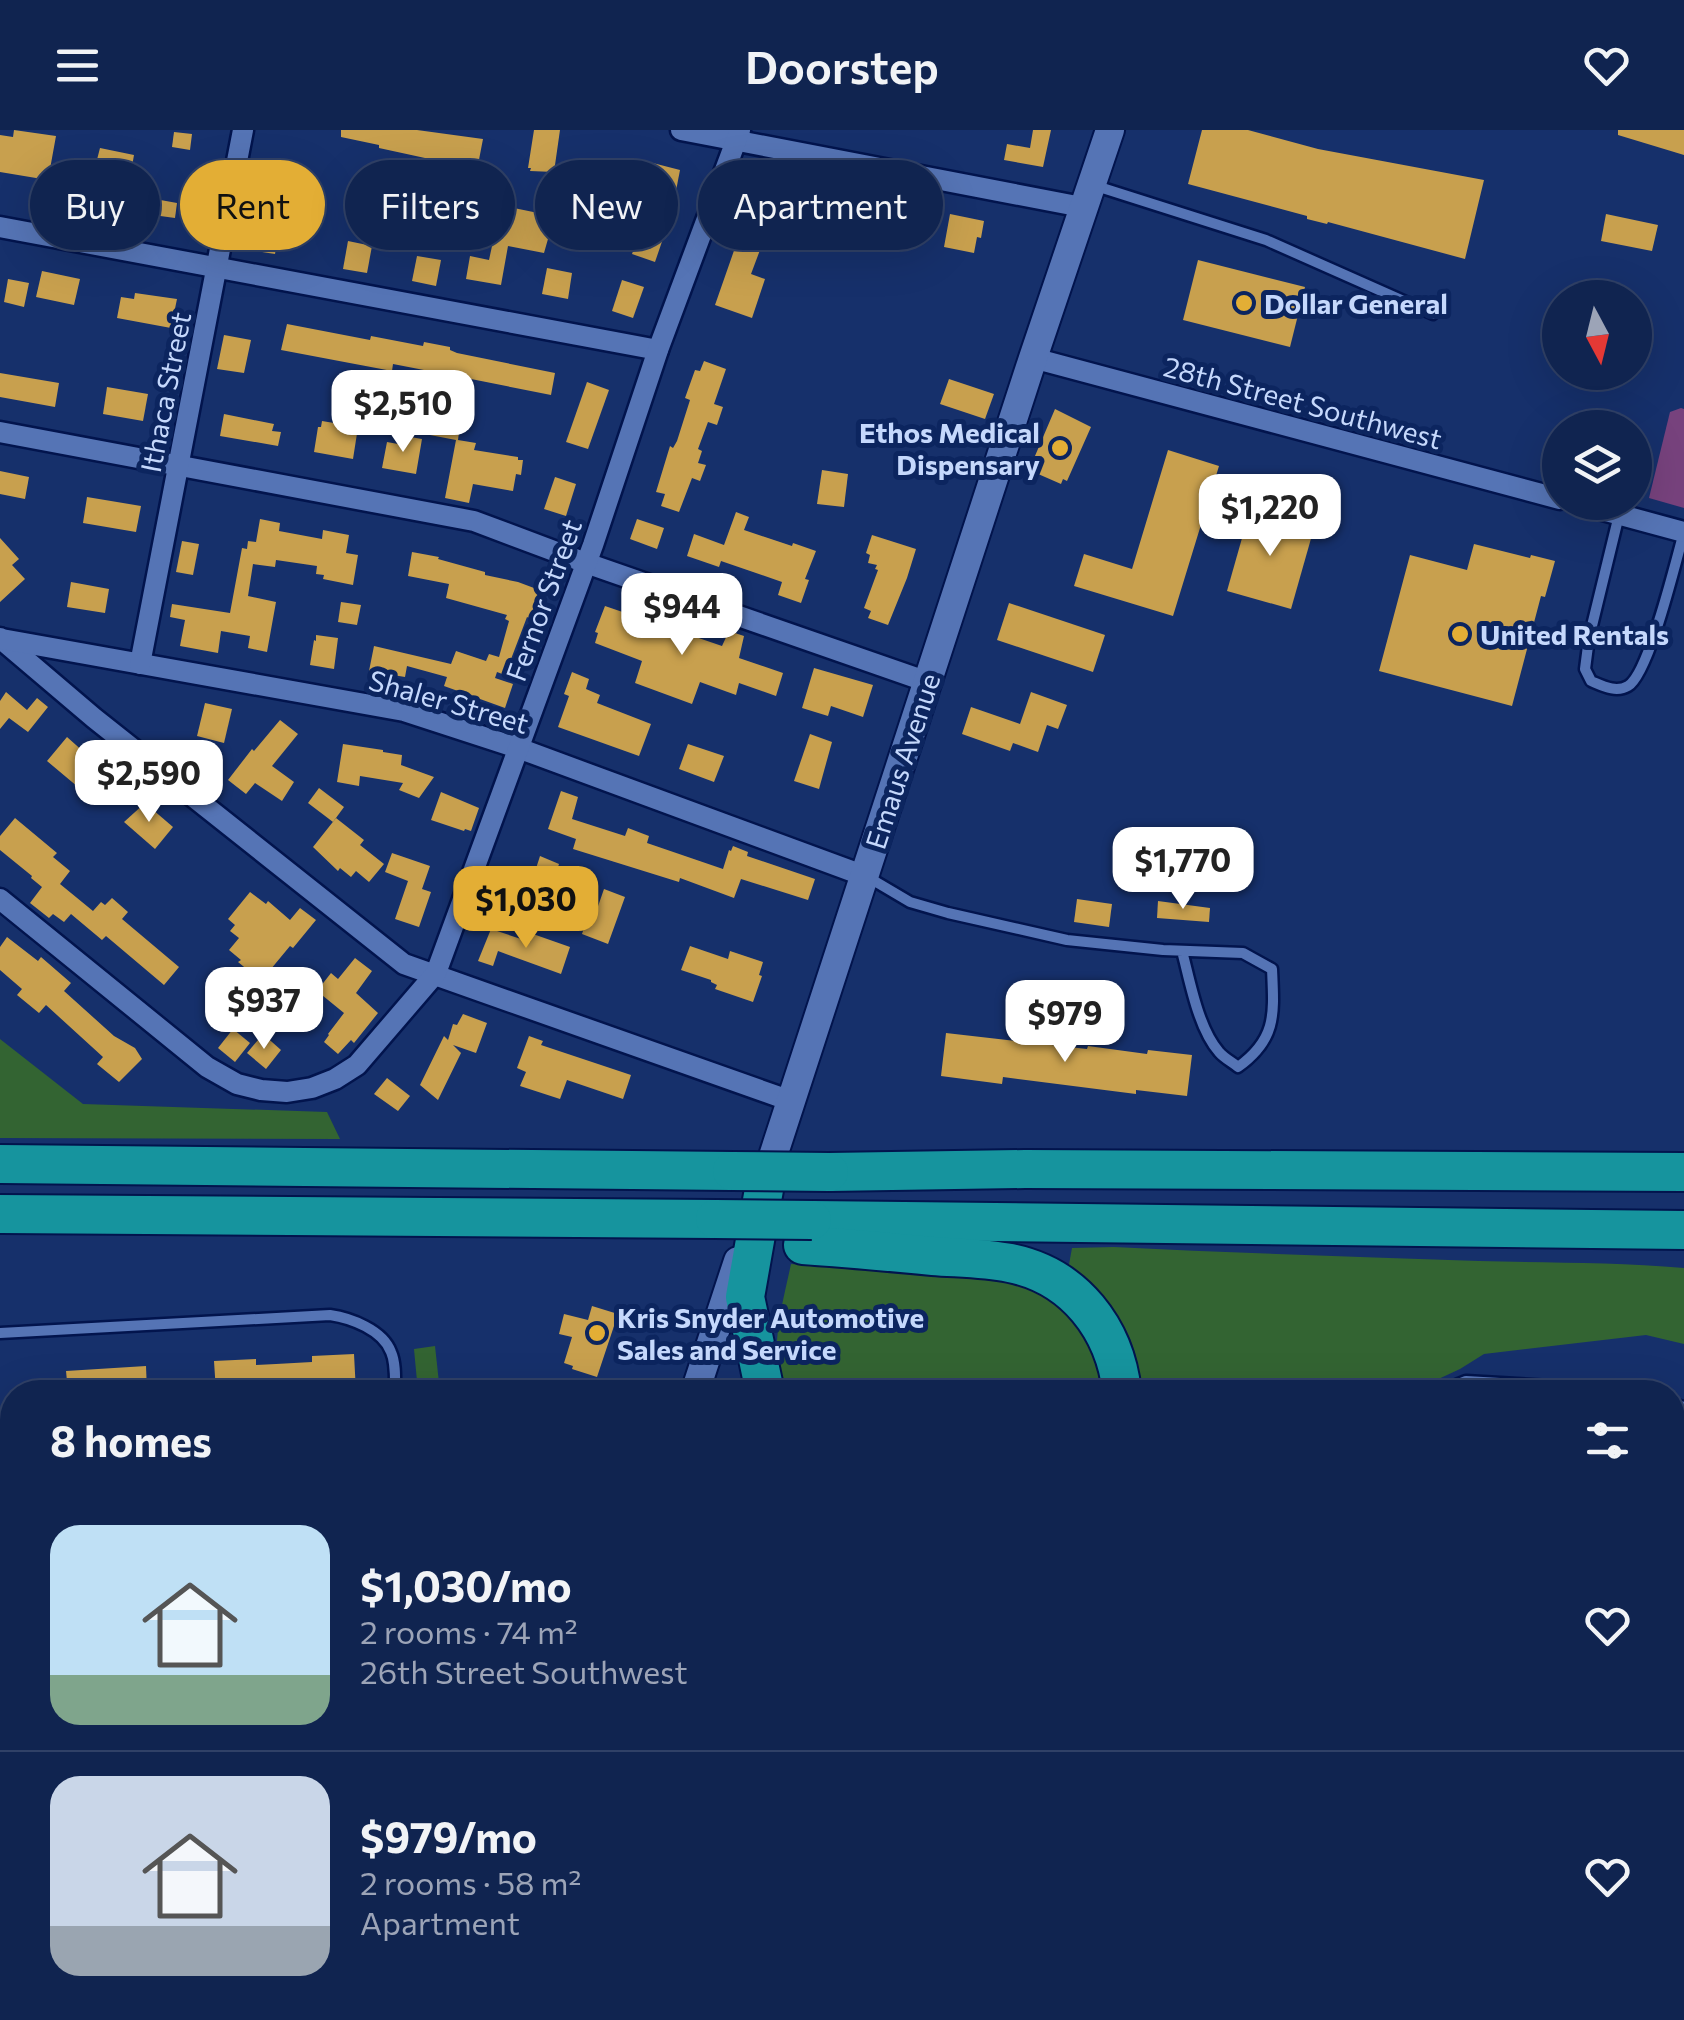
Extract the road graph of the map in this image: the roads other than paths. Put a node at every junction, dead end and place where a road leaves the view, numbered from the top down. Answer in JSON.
{"nodes":[{"id":1,"x":243,"y":130,"type":"edge"},
{"id":2,"x":681,"y":130,"type":"edge"},
{"id":3,"x":1110,"y":130,"type":"edge"},
{"id":4,"x":739,"y":135,"type":"edge"},
{"id":5,"x":1087,"y":196,"type":"junction"},
{"id":6,"x":0,"y":227,"type":"edge"},
{"id":7,"x":217,"y":268,"type":"junction"},
{"id":8,"x":1432,"y":314,"type":"dead end"},
{"id":9,"x":658,"y":350,"type":"junction"},
{"id":10,"x":1033,"y":358,"type":"junction"},
{"id":11,"x":0,"y":432,"type":"edge"},
{"id":12,"x":179,"y":466,"type":"junction"},
{"id":13,"x":1542,"y":494,"type":"edge"},
{"id":14,"x":1619,"y":520,"type":"edge"},
{"id":15,"x":1639,"y":520,"type":"edge"},
{"id":16,"x":1684,"y":532,"type":"edge"},
{"id":17,"x":586,"y":563,"type":"junction"},
{"id":18,"x":1,"y":638,"type":"edge"},
{"id":19,"x":140,"y":664,"type":"junction"},
{"id":20,"x":928,"y":682,"type":"junction"},
{"id":21,"x":518,"y":748,"type":"junction"},
{"id":22,"x":865,"y":876,"type":"junction"},
{"id":23,"x":0,"y":898,"type":"edge"},
{"id":24,"x":1182,"y":951,"type":"junction"},
{"id":25,"x":436,"y":973,"type":"junction"},
{"id":26,"x":791,"y":1101,"type":"junction"},
{"id":27,"x":0,"y":1164,"type":"edge"},
{"id":28,"x":1684,"y":1172,"type":"edge"},
{"id":29,"x":749,"y":1174,"type":"junction"},
{"id":30,"x":0,"y":1214,"type":"edge"},
{"id":31,"x":0,"y":1228,"type":"edge"},
{"id":32,"x":1538,"y":1228,"type":"junction"},
{"id":33,"x":712,"y":1230,"type":"junction"},
{"id":34,"x":1684,"y":1230,"type":"edge"},
{"id":35,"x":807,"y":1232,"type":"junction"},
{"id":36,"x":1684,"y":1244,"type":"edge"},
{"id":37,"x":0,"y":1333,"type":"edge"},
{"id":38,"x":395,"y":1380,"type":"edge"},
{"id":39,"x":697,"y":1380,"type":"edge"},
{"id":40,"x":763,"y":1380,"type":"edge"},
{"id":41,"x":1121,"y":1380,"type":"edge"}],
"edges":[{"from":1,"to":7,"type":"street","name":"Ithaca Street"},
{"from":2,"to":4,"type":"street"},
{"from":3,"to":5,"type":"main road","name":"Emaus Avenue"},
{"from":4,"to":5,"type":"street"},
{"from":4,"to":9,"type":"street","name":"Fernor Street"},
{"from":5,"to":8,"type":"lane"},
{"from":5,"to":10,"type":"main road","name":"Emaus Avenue"},
{"from":6,"to":7,"type":"street"},
{"from":7,"to":9,"type":"street"},
{"from":7,"to":12,"type":"street","name":"Ithaca Street"},
{"from":9,"to":17,"type":"street","name":"Fernor Street"},
{"from":10,"to":13,"type":"street","name":"28th Street Southwest"},
{"from":10,"to":20,"type":"main road","name":"Emaus Avenue"},
{"from":11,"to":12,"type":"street"},
{"from":12,"to":17,"type":"street"},
{"from":12,"to":19,"type":"street","name":"Ithaca Street"},
{"from":14,"to":16,"type":"lane"},
{"from":15,"to":16,"type":"street"},
{"from":17,"to":20,"type":"street"},
{"from":17,"to":21,"type":"street","name":"Fernor Street"},
{"from":18,"to":19,"type":"street","name":"Shaler Street"},
{"from":18,"to":25,"type":"street"},
{"from":19,"to":21,"type":"street","name":"Shaler Street"},
{"from":20,"to":22,"type":"main road","name":"Emaus Avenue"},
{"from":21,"to":22,"type":"street","name":"Shaler Street"},
{"from":21,"to":25,"type":"street","name":"Fernor Street"},
{"from":22,"to":24,"type":"lane"},
{"from":22,"to":26,"type":"main road","name":"Emaus Avenue"},
{"from":23,"to":25,"type":"street","name":"Fernor Street"},
{"from":24,"to":24,"type":"lane"},
{"from":25,"to":26,"type":"street"},
{"from":26,"to":29,"type":"main road","name":"Emaus Avenue"},
{"from":27,"to":29,"type":"highway"},
{"from":28,"to":29,"type":"highway","bridge":true},
{"from":29,"to":39,"type":"main road","name":"Emaus Avenue"},
{"from":29,"to":40,"type":"highway"},
{"from":30,"to":33,"type":"highway"},
{"from":31,"to":33,"type":"highway"},
{"from":32,"to":34,"type":"highway"},
{"from":32,"to":35,"type":"highway"},
{"from":32,"to":36,"type":"highway"},
{"from":33,"to":35,"type":"highway","bridge":true},
{"from":35,"to":41,"type":"highway"},
{"from":37,"to":38,"type":"lane"}]}
